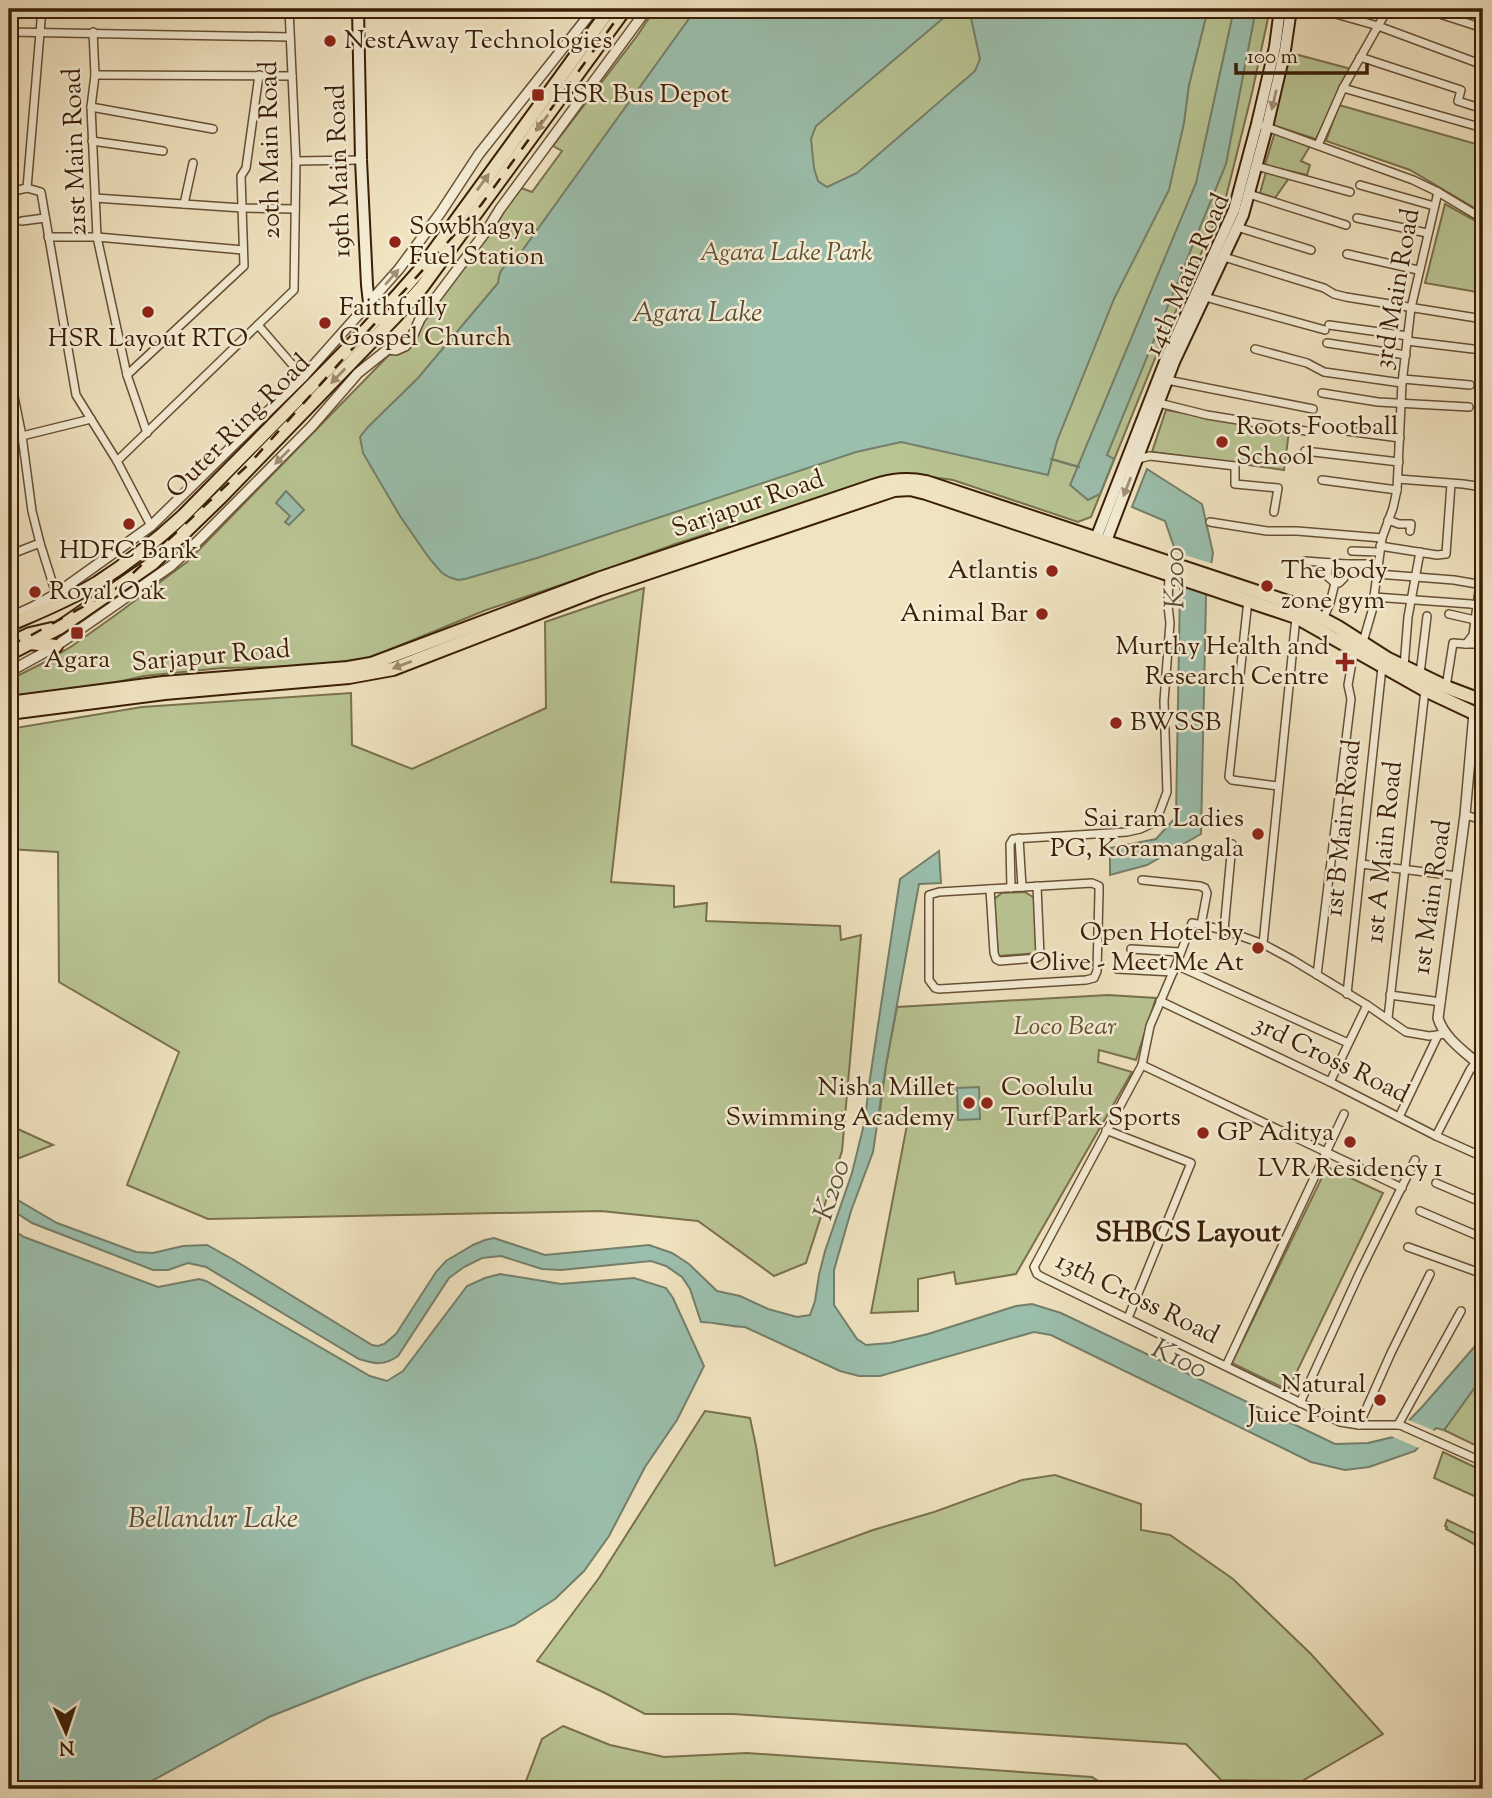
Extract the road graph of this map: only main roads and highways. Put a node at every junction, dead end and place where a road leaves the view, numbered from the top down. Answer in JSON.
{"nodes":[{"id":1,"x":358,"y":9,"type":"edge"},
{"id":2,"x":610,"y":9,"type":"edge"},
{"id":3,"x":625,"y":9,"type":"edge"},
{"id":4,"x":1280,"y":9,"type":"edge"},
{"id":5,"x":1291,"y":9,"type":"edge"},
{"id":6,"x":1262,"y":125,"type":"junction"},
{"id":7,"x":383,"y":321,"type":"junction"},
{"id":8,"x":1133,"y":461,"type":"junction"},
{"id":9,"x":1099,"y":545,"type":"junction"},
{"id":10,"x":646,"y":568,"type":"junction"},
{"id":11,"x":1212,"y":583,"type":"junction"},
{"id":12,"x":9,"y":625,"type":"edge"},
{"id":13,"x":59,"y":628,"type":"junction"},
{"id":14,"x":30,"y":643,"type":"junction"},
{"id":15,"x":9,"y":644,"type":"edge"},
{"id":16,"x":56,"y":646,"type":"road end"},
{"id":17,"x":1358,"y":646,"type":"junction"},
{"id":18,"x":9,"y":654,"type":"edge"},
{"id":19,"x":1480,"y":700,"type":"edge"},
{"id":20,"x":9,"y":703,"type":"edge"},
{"id":21,"x":9,"y":713,"type":"edge"},
{"id":22,"x":1477,"y":719,"type":"edge"}],
"edges":[{"from":1,"to":7,"type":"main road","name":"19th Main Road"},
{"from":7,"to":2,"type":"main road","name":"Outer Ring Road","one_way":true},
{"from":3,"to":7,"type":"main road","name":"Outer Ring Road","one_way":true},
{"from":4,"to":6,"type":"main road","name":"14th Main Road"},
{"from":5,"to":6,"type":"main road","name":"14th Main Road","one_way":true},
{"from":6,"to":8,"type":"main road","name":"14th Main Road"},
{"from":6,"to":8,"type":"main road","name":"14th Main Road"},
{"from":7,"to":12,"type":"main road","name":"Outer Ring Road"},
{"from":7,"to":13,"type":"main road","name":"Outer Ring Road","one_way":true},
{"from":8,"to":9,"type":"main road","name":"14th Main Road"},
{"from":9,"to":10,"type":"main road","name":"Sarjapur Road"},
{"from":9,"to":11,"type":"main road","name":"Sarjapur Road"},
{"from":10,"to":20,"type":"main road","name":"Sarjapur Road"},
{"from":10,"to":21,"type":"main road","name":"Sarjapur Road","one_way":true},
{"from":11,"to":17,"type":"main road","name":"Sarjapur Road"},
{"from":11,"to":17,"type":"main road","name":"Sarjapur Road"},
{"from":13,"to":14,"type":"main road","name":"Outer Ring Road"},
{"from":13,"to":15,"type":"main road","name":"Outer Ring Road"},
{"from":14,"to":16,"type":"main road"},
{"from":14,"to":18,"type":"main road","name":"Outer Ring Road"},
{"from":17,"to":19,"type":"main road","name":"Sarjapur Road"},
{"from":17,"to":22,"type":"main road","name":"Sarjapur Road"}]}
